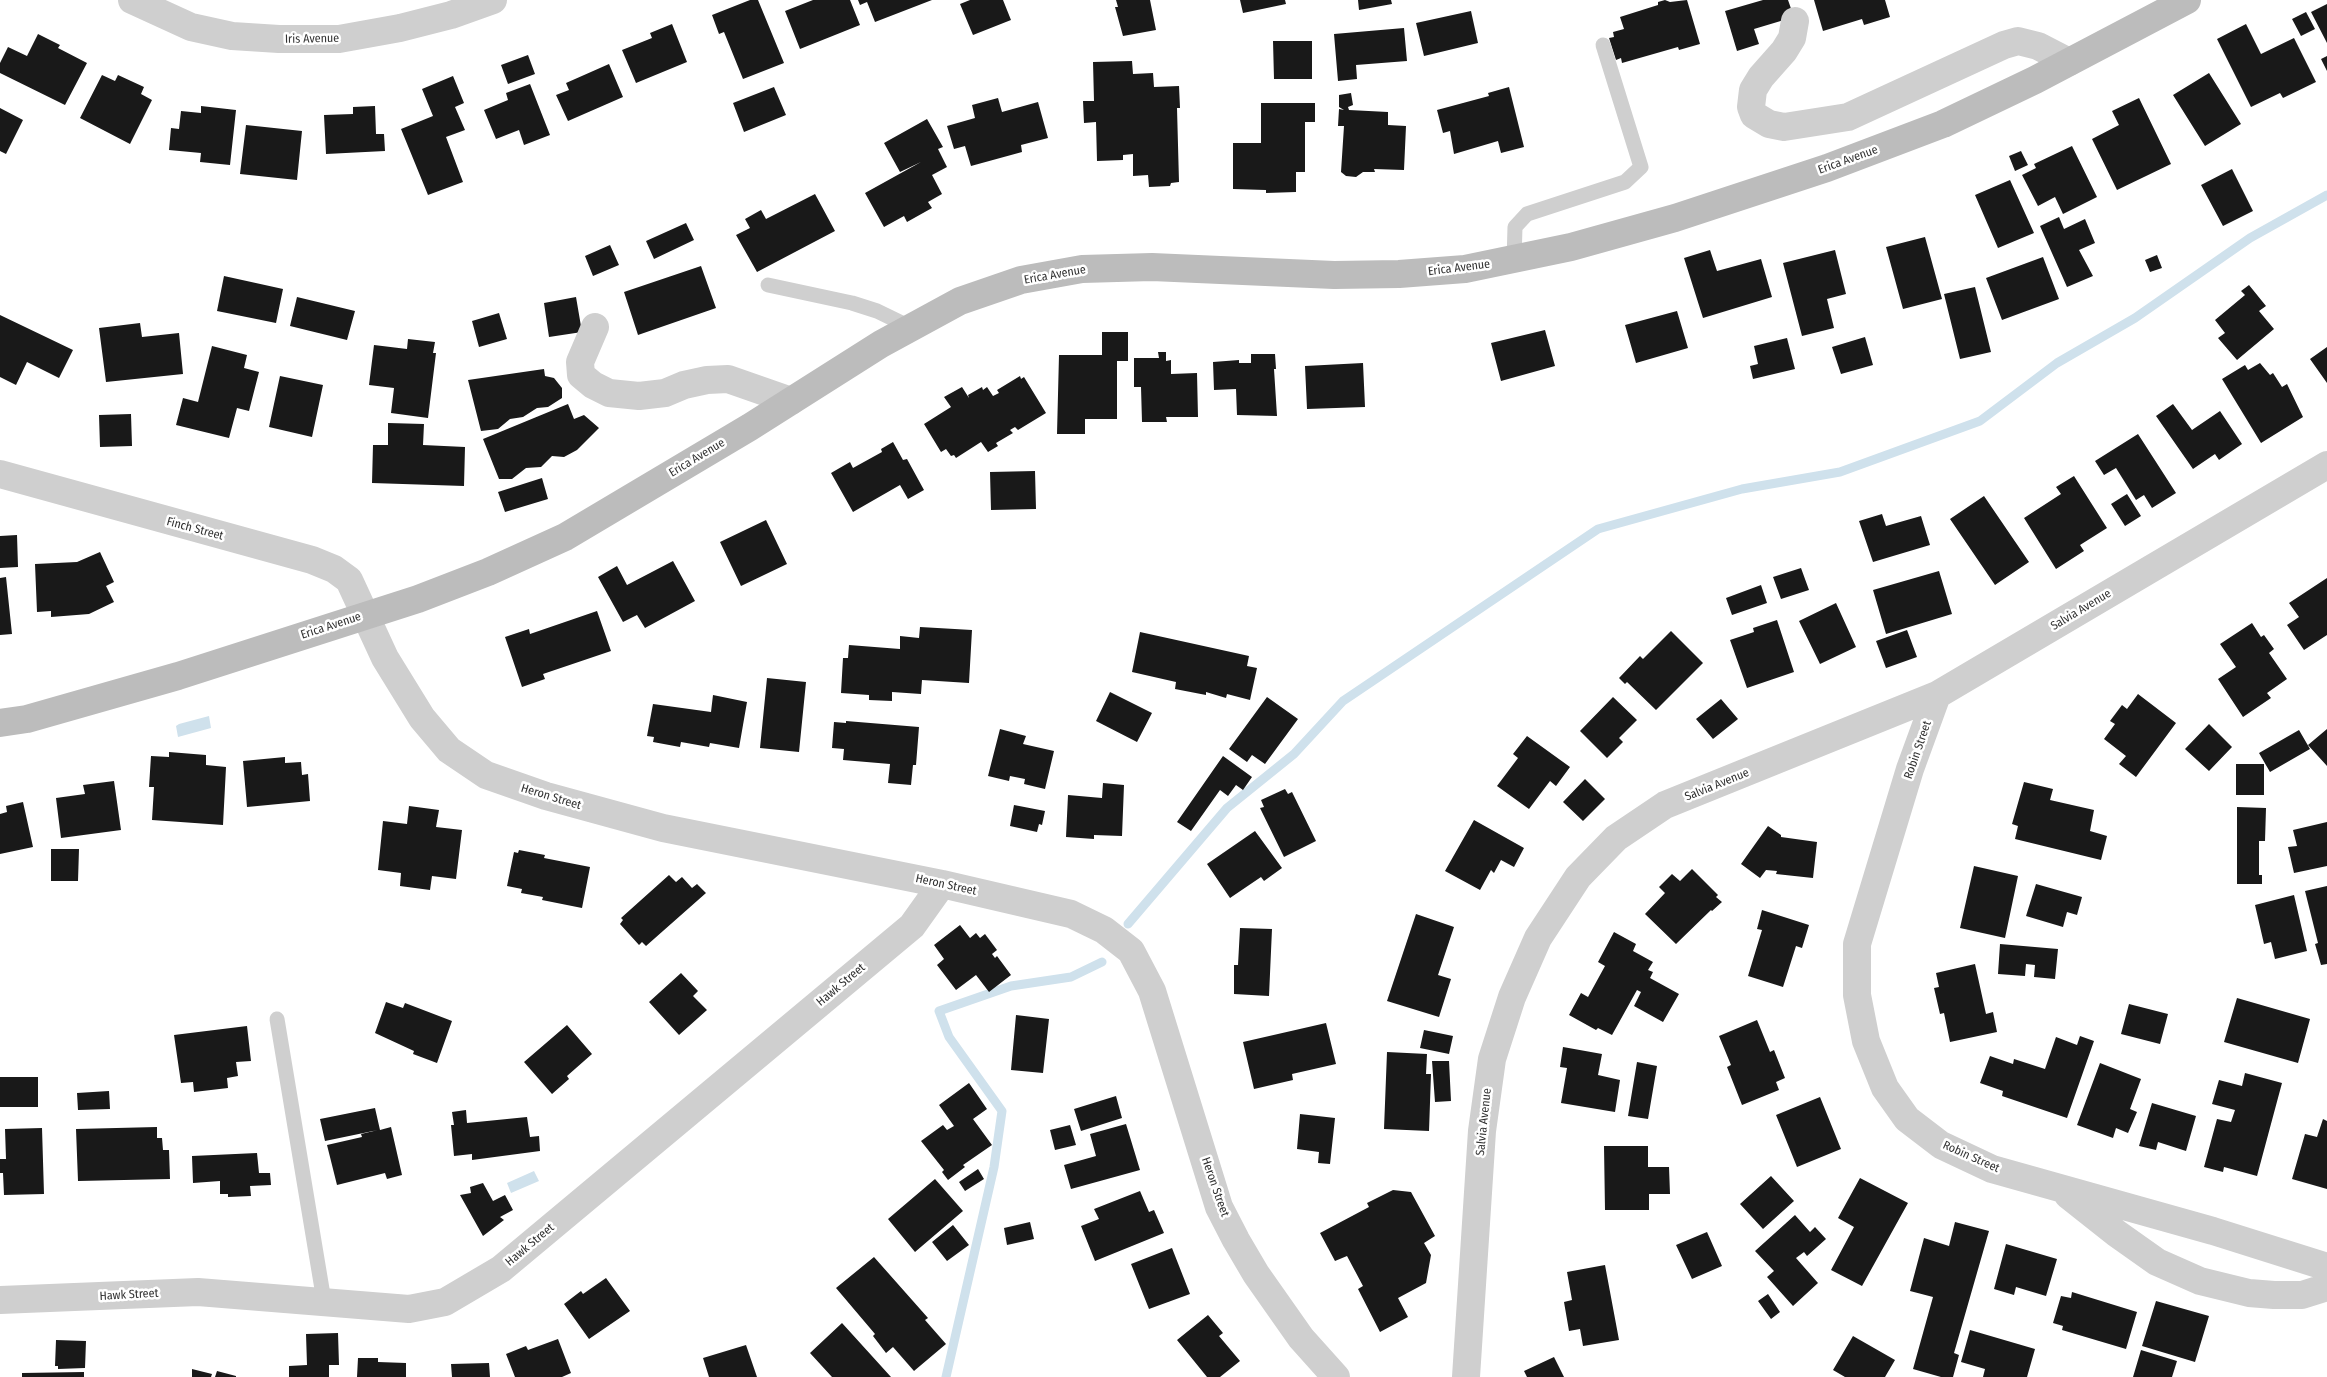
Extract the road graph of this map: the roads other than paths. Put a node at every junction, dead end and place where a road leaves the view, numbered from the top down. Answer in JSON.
{"nodes":[{"id":1,"x":132,"y":0,"type":"edge"},
{"id":2,"x":493,"y":0,"type":"edge"},
{"id":3,"x":2187,"y":0,"type":"edge"},
{"id":4,"x":1795,"y":21,"type":"dead end"},
{"id":5,"x":1603,"y":45,"type":"dead end"},
{"id":6,"x":2069,"y":62,"type":"junction"},
{"id":7,"x":1514,"y":261,"type":"junction"},
{"id":8,"x":768,"y":285,"type":"dead end"},
{"id":9,"x":595,"y":326,"type":"dead end"},
{"id":10,"x":912,"y":328,"type":"junction"},
{"id":11,"x":791,"y":401,"type":"junction"},
{"id":12,"x":2327,"y":465,"type":"edge"},
{"id":13,"x":0,"y":474,"type":"edge"},
{"id":14,"x":366,"y":615,"type":"junction"},
{"id":15,"x":1937,"y":695,"type":"junction"},
{"id":16,"x":0,"y":723,"type":"edge"},
{"id":17,"x":942,"y":884,"type":"junction"},
{"id":18,"x":277,"y":1019,"type":"dead end"},
{"id":19,"x":2059,"y":1188,"type":"junction"},
{"id":20,"x":2327,"y":1267,"type":"edge"},
{"id":21,"x":2327,"y":1287,"type":"edge"},
{"id":22,"x":0,"y":1300,"type":"edge"},
{"id":23,"x":324,"y":1301,"type":"junction"},
{"id":24,"x":1336,"y":1377,"type":"edge"},
{"id":25,"x":1466,"y":1377,"type":"edge"}],
"edges":[{"from":1,"to":2,"type":"street","name":"Iris Avenue"},
{"from":3,"to":6,"type":"street","name":"Erica Avenue"},
{"from":4,"to":6,"type":"street"},
{"from":5,"to":7,"type":"lane"},
{"from":6,"to":7,"type":"street","name":"Erica Avenue"},
{"from":7,"to":10,"type":"street","name":"Erica Avenue"},
{"from":8,"to":10,"type":"lane"},
{"from":9,"to":11,"type":"street"},
{"from":10,"to":11,"type":"street","name":"Erica Avenue"},
{"from":11,"to":14,"type":"street","name":"Erica Avenue"},
{"from":12,"to":15,"type":"street","name":"Salvia Avenue"},
{"from":13,"to":14,"type":"street","name":"Finch Street"},
{"from":14,"to":16,"type":"street","name":"Erica Avenue"},
{"from":14,"to":17,"type":"street","name":"Heron Street"},
{"from":15,"to":19,"type":"street","name":"Robin Street"},
{"from":15,"to":25,"type":"street","name":"Salvia Avenue"},
{"from":17,"to":23,"type":"street","name":"Hawk Street"},
{"from":17,"to":24,"type":"street","name":"Heron Street"},
{"from":18,"to":23,"type":"lane"},
{"from":19,"to":20,"type":"street","name":"Robin Street"},
{"from":19,"to":21,"type":"street"},
{"from":22,"to":23,"type":"street","name":"Hawk Street"}]}
